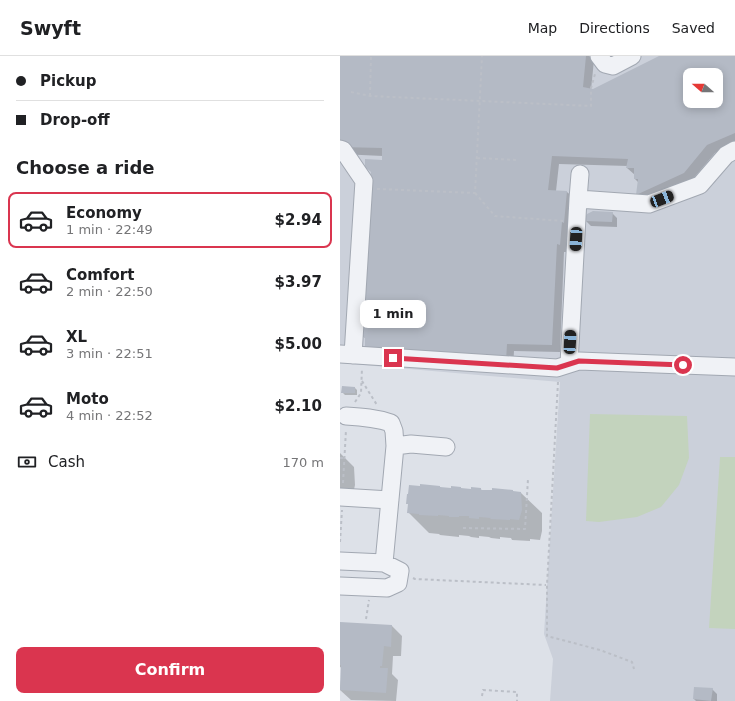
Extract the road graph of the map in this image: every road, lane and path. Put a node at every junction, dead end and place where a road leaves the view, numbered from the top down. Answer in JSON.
{"nodes":[{"id":1,"x":371,"y":56,"type":"edge"},
{"id":2,"x":482,"y":56,"type":"edge"},
{"id":3,"x":632,"y":56,"type":"edge"},
{"id":4,"x":600,"y":58,"type":"edge"},
{"id":5,"x":351,"y":92,"type":"dead end"},
{"id":6,"x":370,"y":96,"type":"junction"},
{"id":7,"x":480,"y":101,"type":"junction"},
{"id":8,"x":340,"y":150,"type":"edge"},
{"id":9,"x":735,"y":150,"type":"edge"},
{"id":10,"x":477,"y":158,"type":"junction"},
{"id":11,"x":517,"y":160,"type":"dead end"},
{"id":12,"x":580,"y":174,"type":"dead end"},
{"id":13,"x":364,"y":189,"type":"junction"},
{"id":14,"x":474,"y":193,"type":"junction"},
{"id":15,"x":578,"y":199,"type":"junction"},
{"id":16,"x":577,"y":221,"type":"junction"},
{"id":17,"x":352,"y":355,"type":"edge"},
{"id":18,"x":569,"y":364,"type":"junction"},
{"id":19,"x":735,"y":368,"type":"edge"},
{"id":20,"x":362,"y":380,"type":"junction"},
{"id":21,"x":558,"y":380,"type":"dead end"},
{"id":22,"x":346,"y":410,"type":"edge"},
{"id":23,"x":375,"y":419,"type":"junction"},
{"id":24,"x":395,"y":446,"type":"junction"},
{"id":25,"x":446,"y":447,"type":"dead end"},
{"id":26,"x":340,"y":458,"type":"edge"},
{"id":27,"x":344,"y":458,"type":"junction"},
{"id":28,"x":528,"y":479,"type":"dead end"},
{"id":29,"x":341,"y":497,"type":"edge"},
{"id":30,"x":390,"y":500,"type":"junction"},
{"id":31,"x":463,"y":528,"type":"dead end"},
{"id":32,"x":340,"y":542,"type":"edge"},
{"id":33,"x":340,"y":561,"type":"edge"},
{"id":34,"x":376,"y":563,"type":"junction"},
{"id":35,"x":400,"y":571,"type":"junction"},
{"id":36,"x":546,"y":585,"type":"junction"},
{"id":37,"x":340,"y":586,"type":"edge"},
{"id":38,"x":367,"y":594,"type":"junction"},
{"id":39,"x":366,"y":619,"type":"dead end"},
{"id":40,"x":634,"y":669,"type":"dead end"},
{"id":41,"x":482,"y":696,"type":"dead end"},
{"id":42,"x":517,"y":701,"type":"edge"}],
"edges":[{"from":1,"to":6,"type":"path"},
{"from":2,"to":7,"type":"path"},
{"from":3,"to":4,"type":"street"},
{"from":4,"to":7,"type":"path"},
{"from":5,"to":6,"type":"path"},
{"from":6,"to":7,"type":"path"},
{"from":7,"to":10,"type":"path"},
{"from":8,"to":13,"type":"street"},
{"from":9,"to":15,"type":"street"},
{"from":10,"to":11,"type":"path"},
{"from":10,"to":14,"type":"path"},
{"from":12,"to":15,"type":"street"},
{"from":13,"to":14,"type":"path"},
{"from":13,"to":17,"type":"street"},
{"from":14,"to":16,"type":"path"},
{"from":15,"to":16,"type":"street"},
{"from":16,"to":18,"type":"street"},
{"from":17,"to":18,"type":"street"},
{"from":17,"to":20,"type":"path"},
{"from":18,"to":19,"type":"street"},
{"from":20,"to":22,"type":"path"},
{"from":20,"to":23,"type":"path"},
{"from":21,"to":36,"type":"path"},
{"from":22,"to":23,"type":"street"},
{"from":22,"to":27,"type":"path"},
{"from":23,"to":24,"type":"street"},
{"from":24,"to":25,"type":"street"},
{"from":24,"to":30,"type":"street"},
{"from":26,"to":27,"type":"path"},
{"from":27,"to":29,"type":"path"},
{"from":28,"to":31,"type":"path"},
{"from":29,"to":30,"type":"street"},
{"from":29,"to":32,"type":"path"},
{"from":30,"to":34,"type":"street"},
{"from":33,"to":34,"type":"street"},
{"from":34,"to":35,"type":"street"},
{"from":34,"to":38,"type":"street"},
{"from":35,"to":36,"type":"path"},
{"from":35,"to":38,"type":"street"},
{"from":36,"to":40,"type":"path"},
{"from":37,"to":38,"type":"street"},
{"from":38,"to":39,"type":"path"},
{"from":41,"to":42,"type":"path"}]}
